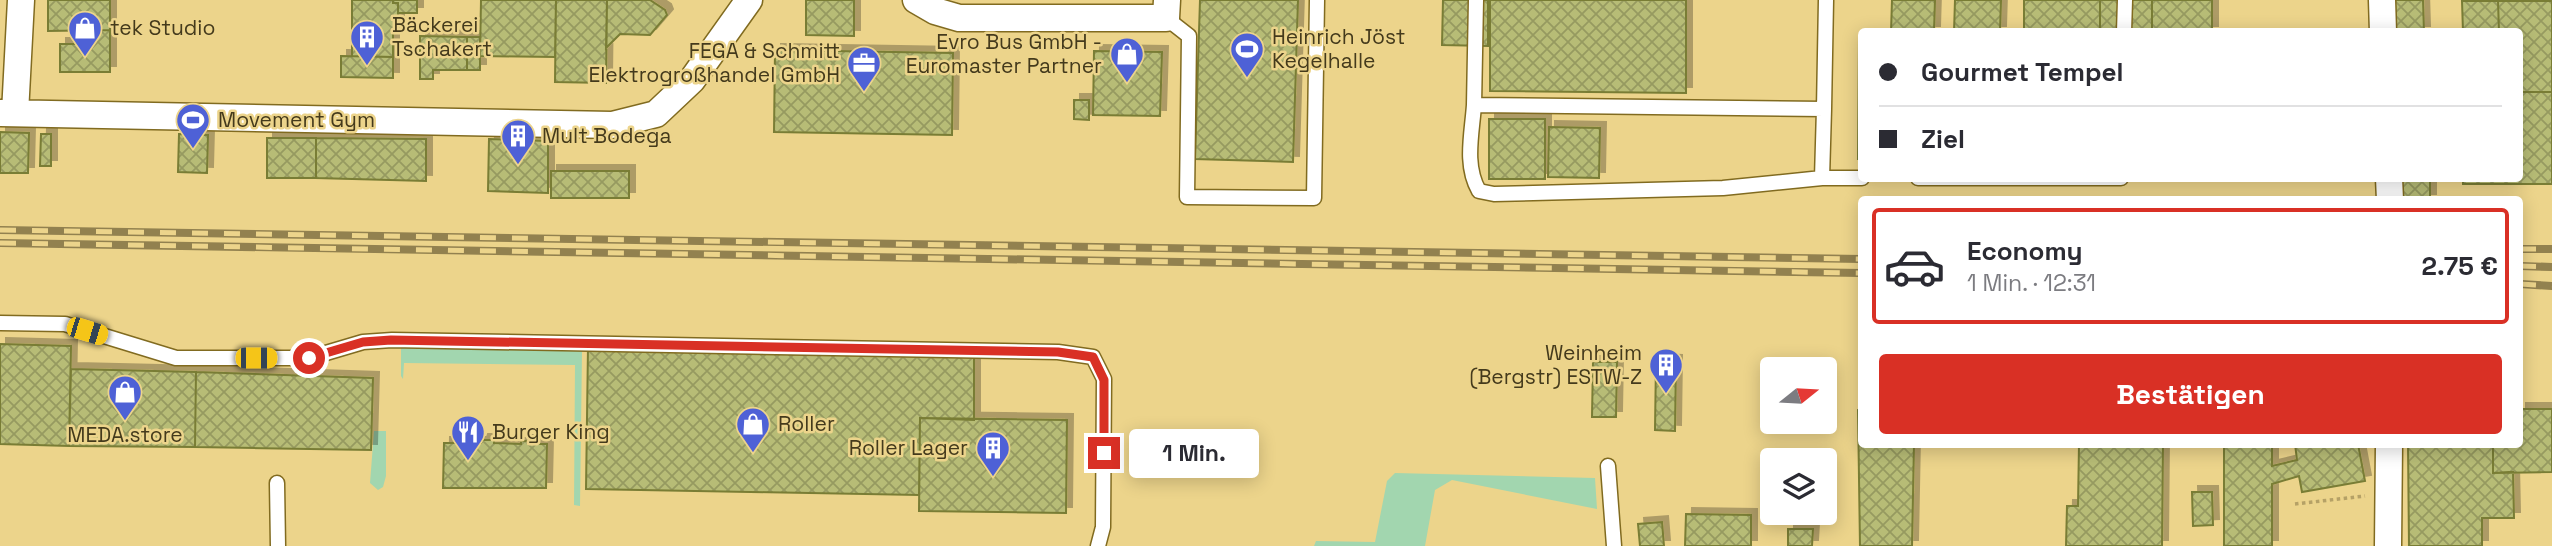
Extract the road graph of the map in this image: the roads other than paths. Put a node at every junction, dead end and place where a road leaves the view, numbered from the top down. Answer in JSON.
{"nodes":[{"id":1,"x":21,"y":0,"type":"edge"},
{"id":2,"x":749,"y":0,"type":"edge"},
{"id":3,"x":916,"y":0,"type":"edge"},
{"id":4,"x":1317,"y":0,"type":"edge"},
{"id":5,"x":1476,"y":0,"type":"edge"},
{"id":6,"x":1826,"y":0,"type":"edge"},
{"id":7,"x":2125,"y":0,"type":"edge"},
{"id":8,"x":2382,"y":0,"type":"edge"},
{"id":9,"x":1121,"y":9,"type":"edge"},
{"id":10,"x":1167,"y":9,"type":"edge"},
{"id":11,"x":2124,"y":28,"type":"edge"},
{"id":12,"x":2383,"y":28,"type":"edge"},
{"id":13,"x":1474,"y":105,"type":"junction"},
{"id":14,"x":1824,"y":109,"type":"junction"},
{"id":15,"x":7,"y":113,"type":"edge"},
{"id":16,"x":1822,"y":178,"type":"junction"},
{"id":17,"x":1858,"y":178,"type":"edge"},
{"id":18,"x":0,"y":324,"type":"edge"},
{"id":19,"x":2389,"y":448,"type":"edge"},
{"id":20,"x":1608,"y":466,"type":"dead end"},
{"id":21,"x":277,"y":482,"type":"dead end"},
{"id":22,"x":278,"y":546,"type":"edge"},
{"id":23,"x":1098,"y":546,"type":"edge"},
{"id":24,"x":1614,"y":546,"type":"edge"},
{"id":25,"x":2388,"y":546,"type":"edge"}],
"edges":[{"from":1,"to":15,"type":"street"},
{"from":2,"to":15,"type":"street"},
{"from":3,"to":9,"type":"street"},
{"from":4,"to":10,"type":"lane"},
{"from":5,"to":13,"type":"lane"},
{"from":6,"to":14,"type":"lane"},
{"from":7,"to":11,"type":"lane"},
{"from":8,"to":12,"type":"street"},
{"from":9,"to":10,"type":"street"},
{"from":13,"to":14,"type":"lane"},
{"from":13,"to":16,"type":"lane"},
{"from":14,"to":16,"type":"lane"},
{"from":16,"to":17,"type":"lane"},
{"from":18,"to":23,"type":"lane"},
{"from":19,"to":25,"type":"street"},
{"from":20,"to":24,"type":"lane"},
{"from":21,"to":22,"type":"lane"}]}
